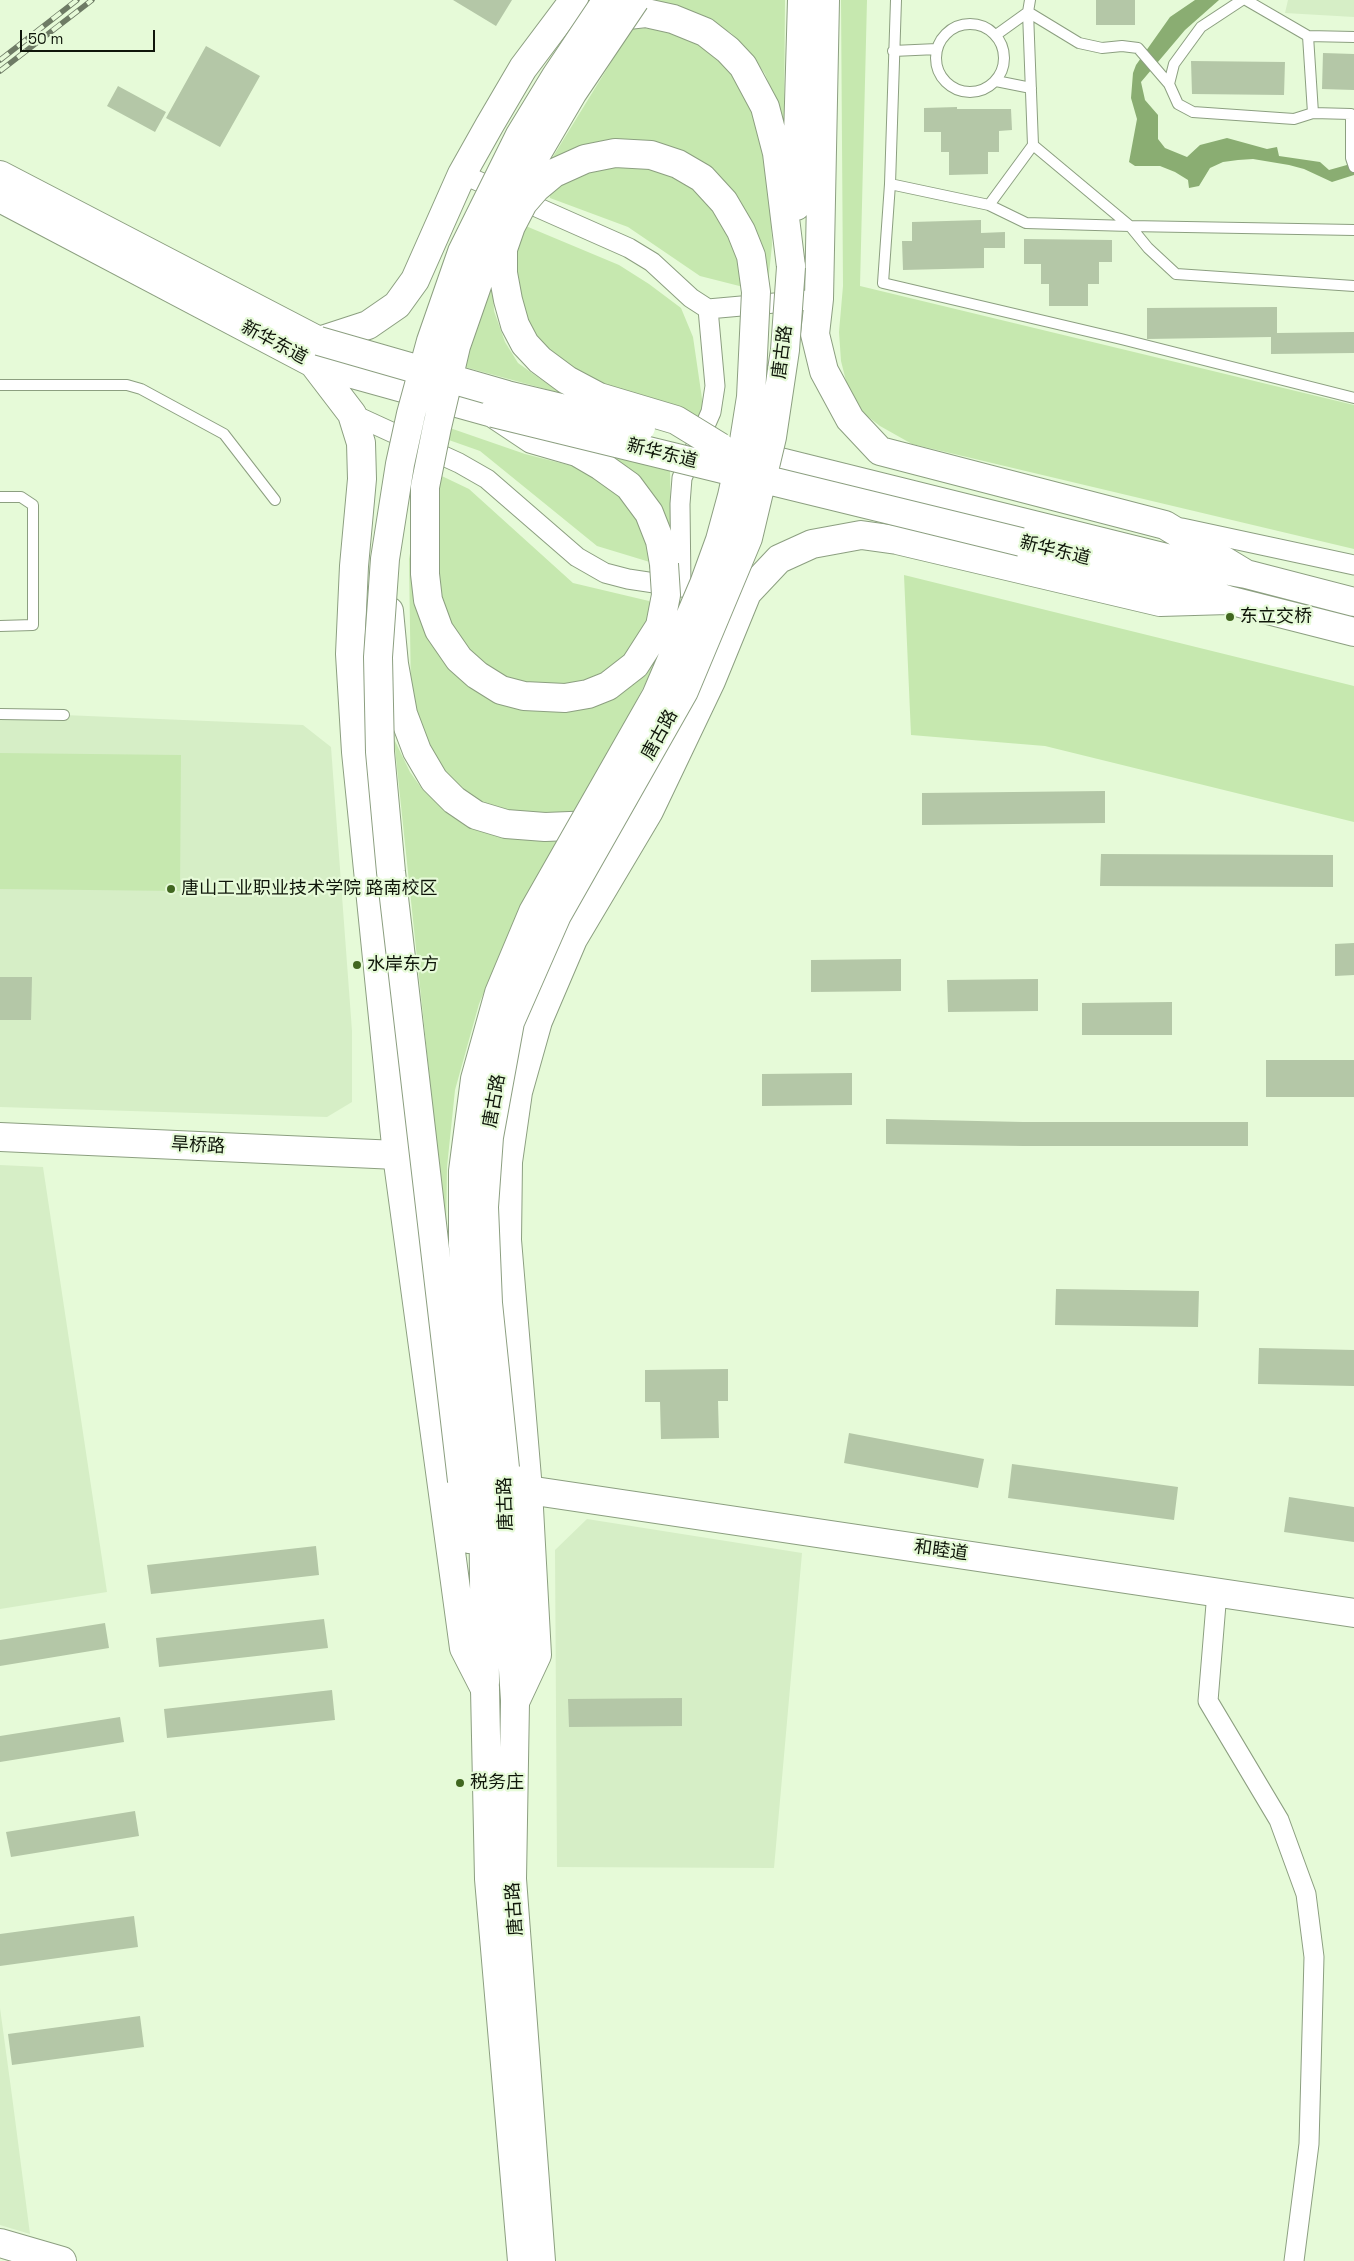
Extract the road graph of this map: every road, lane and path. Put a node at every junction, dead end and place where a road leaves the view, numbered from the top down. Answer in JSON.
{"nodes":[{"id":1,"x":574,"y":0,"type":"edge"},
{"id":2,"x":607,"y":0,"type":"edge"},
{"id":3,"x":635,"y":0,"type":"edge"},
{"id":4,"x":802,"y":0,"type":"edge"},
{"id":5,"x":825,"y":0,"type":"edge"},
{"id":6,"x":896,"y":0,"type":"edge"},
{"id":7,"x":1030,"y":0,"type":"edge"},
{"id":8,"x":1242,"y":0,"type":"edge"},
{"id":9,"x":1246,"y":0,"type":"edge"},
{"id":10,"x":1028,"y":12,"type":"junction"},
{"id":11,"x":996,"y":35,"type":"junction"},
{"id":12,"x":1308,"y":36,"type":"junction"},
{"id":13,"x":1354,"y":37,"type":"edge"},
{"id":14,"x":937,"y":49,"type":"junction"},
{"id":15,"x":893,"y":51,"type":"junction"},
{"id":16,"x":523,"y":68,"type":"junction"},
{"id":17,"x":996,"y":81,"type":"junction"},
{"id":18,"x":1169,"y":84,"type":"junction"},
{"id":19,"x":1031,"y":88,"type":"junction"},
{"id":20,"x":1313,"y":113,"type":"junction"},
{"id":21,"x":1352,"y":114,"type":"edge"},
{"id":22,"x":1033,"y":145,"type":"junction"},
{"id":23,"x":1353,"y":162,"type":"edge"},
{"id":24,"x":462,"y":174,"type":"junction"},
{"id":25,"x":0,"y":175,"type":"edge"},
{"id":26,"x":890,"y":184,"type":"junction"},
{"id":27,"x":0,"y":198,"type":"edge"},
{"id":28,"x":989,"y":205,"type":"junction"},
{"id":29,"x":1130,"y":226,"type":"junction"},
{"id":30,"x":1354,"y":230,"type":"edge"},
{"id":31,"x":791,"y":267,"type":"junction"},
{"id":32,"x":1354,"y":286,"type":"edge"},
{"id":33,"x":818,"y":299,"type":"junction"},
{"id":34,"x":708,"y":309,"type":"junction"},
{"id":35,"x":316,"y":352,"type":"junction"},
{"id":36,"x":0,"y":385,"type":"edge"},
{"id":37,"x":1354,"y":398,"type":"edge"},
{"id":38,"x":494,"y":413,"type":"junction"},
{"id":39,"x":352,"y":414,"type":"junction"},
{"id":40,"x":720,"y":447,"type":"junction"},
{"id":41,"x":0,"y":497,"type":"edge"},
{"id":42,"x":275,"y":500,"type":"dead end"},
{"id":43,"x":1165,"y":525,"type":"junction"},
{"id":44,"x":1023,"y":532,"type":"junction"},
{"id":45,"x":385,"y":559,"type":"junction"},
{"id":46,"x":1354,"y":565,"type":"edge"},
{"id":47,"x":1246,"y":574,"type":"junction"},
{"id":48,"x":681,"y":587,"type":"junction"},
{"id":49,"x":747,"y":593,"type":"junction"},
{"id":50,"x":1228,"y":600,"type":"junction"},
{"id":51,"x":1354,"y":602,"type":"edge"},
{"id":52,"x":0,"y":626,"type":"edge"},
{"id":53,"x":1354,"y":632,"type":"edge"},
{"id":54,"x":0,"y":714,"type":"edge"},
{"id":55,"x":64,"y":715,"type":"dead end"},
{"id":56,"x":649,"y":811,"type":"junction"},
{"id":57,"x":0,"y":1137,"type":"edge"},
{"id":58,"x":397,"y":1155,"type":"junction"},
{"id":59,"x":483,"y":1474,"type":"junction"},
{"id":60,"x":528,"y":1490,"type":"junction"},
{"id":61,"x":1217,"y":1592,"type":"junction"},
{"id":62,"x":1354,"y":1613,"type":"edge"},
{"id":63,"x":485,"y":1689,"type":"junction"},
{"id":64,"x":516,"y":1702,"type":"junction"},
{"id":65,"x":0,"y":2243,"type":"edge"},
{"id":66,"x":45,"y":2259,"type":"edge"},
{"id":67,"x":522,"y":2261,"type":"edge"},
{"id":68,"x":541,"y":2261,"type":"edge"},
{"id":69,"x":1294,"y":2261,"type":"edge"}],
"edges":[{"from":1,"to":16,"type":"main road"},
{"from":2,"to":45,"type":"main road","name":"唐古路","bridge":true},
{"from":3,"to":38,"type":"main road","bridge":true},
{"from":4,"to":31,"type":"main road","name":"唐古路"},
{"from":5,"to":33,"type":"main road"},
{"from":6,"to":15,"type":"lane"},
{"from":7,"to":10,"type":"lane"},
{"from":8,"to":18,"type":"lane"},
{"from":9,"to":12,"type":"lane"},
{"from":10,"to":11,"type":"lane"},
{"from":10,"to":18,"type":"lane"},
{"from":10,"to":19,"type":"lane"},
{"from":11,"to":14,"type":"lane"},
{"from":11,"to":17,"type":"lane"},
{"from":12,"to":13,"type":"lane"},
{"from":12,"to":20,"type":"lane"},
{"from":14,"to":15,"type":"lane"},
{"from":14,"to":17,"type":"lane"},
{"from":15,"to":26,"type":"lane"},
{"from":16,"to":24,"type":"main road"},
{"from":16,"to":31,"type":"main road"},
{"from":17,"to":19,"type":"lane"},
{"from":18,"to":20,"type":"lane"},
{"from":19,"to":22,"type":"lane"},
{"from":20,"to":21,"type":"lane"},
{"from":21,"to":23,"type":"lane"},
{"from":22,"to":28,"type":"lane"},
{"from":22,"to":29,"type":"lane"},
{"from":24,"to":34,"type":"street"},
{"from":24,"to":35,"type":"main road"},
{"from":25,"to":35,"type":"main road","name":"新华东道"},
{"from":26,"to":28,"type":"lane"},
{"from":26,"to":37,"type":"lane"},
{"from":27,"to":35,"type":"main road","name":"新华东道"},
{"from":28,"to":29,"type":"lane"},
{"from":29,"to":30,"type":"lane"},
{"from":29,"to":32,"type":"lane"},
{"from":31,"to":59,"type":"main road","name":"唐古路","bridge":true},
{"from":33,"to":34,"type":"street"},
{"from":33,"to":43,"type":"main road"},
{"from":34,"to":48,"type":"street"},
{"from":35,"to":38,"type":"main road","name":"新华东道","bridge":true},
{"from":35,"to":39,"type":"main road"},
{"from":35,"to":40,"type":"main road","name":"新华东道","bridge":true},
{"from":36,"to":42,"type":"lane"},
{"from":38,"to":44,"type":"main road","name":"新华东道","bridge":true},
{"from":39,"to":48,"type":"street"},
{"from":39,"to":58,"type":"main road"},
{"from":40,"to":44,"type":"main road","name":"新华东道","bridge":true},
{"from":40,"to":59,"type":"main road","bridge":true},
{"from":41,"to":52,"type":"lane"},
{"from":43,"to":46,"type":"street"},
{"from":43,"to":47,"type":"main road"},
{"from":44,"to":47,"type":"main road","name":"新华东道"},
{"from":44,"to":50,"type":"main road","name":"新华东道"},
{"from":45,"to":56,"type":"main road"},
{"from":45,"to":59,"type":"main road","name":"唐古路","bridge":true},
{"from":47,"to":51,"type":"main road","name":"新华东道"},
{"from":48,"to":49,"type":"street"},
{"from":49,"to":50,"type":"main road"},
{"from":49,"to":56,"type":"main road"},
{"from":50,"to":53,"type":"main road","name":"新华东道"},
{"from":54,"to":55,"type":"lane"},
{"from":56,"to":60,"type":"main road"},
{"from":57,"to":58,"type":"main road","name":"旱桥路"},
{"from":58,"to":63,"type":"main road"},
{"from":59,"to":63,"type":"main road","name":"唐古路"},
{"from":59,"to":64,"type":"main road","name":"唐古路"},
{"from":60,"to":61,"type":"main road","name":"和睦道"},
{"from":60,"to":64,"type":"main road"},
{"from":61,"to":62,"type":"main road","name":"和睦道"},
{"from":61,"to":69,"type":"street"},
{"from":63,"to":67,"type":"main road","name":"唐古路"},
{"from":64,"to":68,"type":"main road","name":"唐古路"},
{"from":65,"to":66,"type":"main road"}]}
